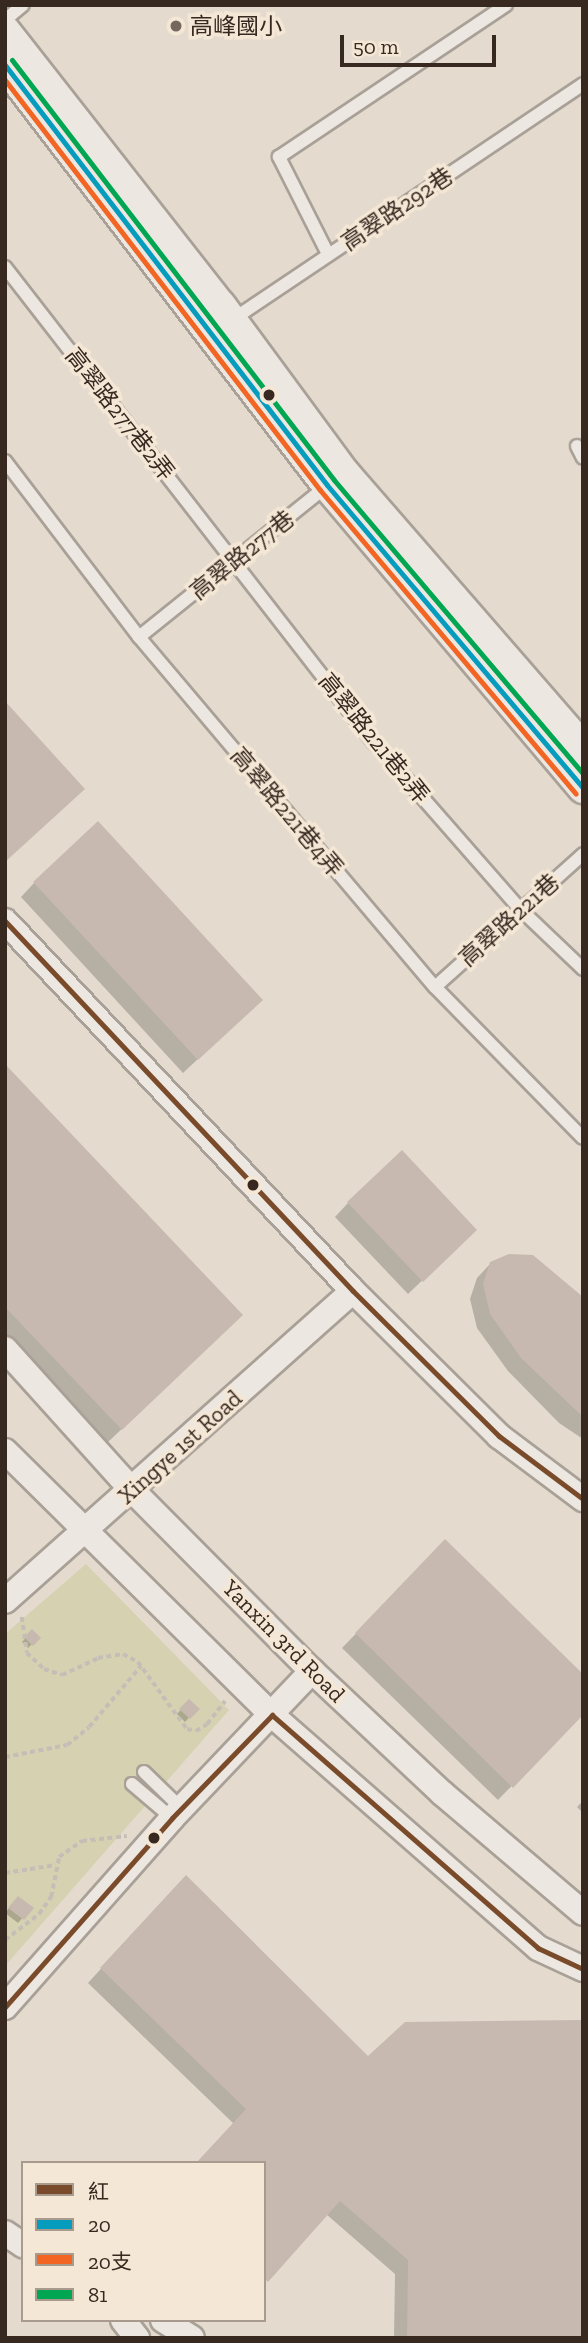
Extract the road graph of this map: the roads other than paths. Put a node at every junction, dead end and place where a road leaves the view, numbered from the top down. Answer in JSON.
{"nodes":[{"id":1,"x":23,"y":5,"type":"edge"},
{"id":2,"x":506,"y":5,"type":"edge"},
{"id":3,"x":5,"y":20,"type":"edge"},
{"id":4,"x":9,"y":56,"type":"edge"},
{"id":5,"x":583,"y":84,"type":"edge"},
{"id":6,"x":328,"y":254,"type":"junction"},
{"id":7,"x":5,"y":267,"type":"edge"},
{"id":8,"x":222,"y":327,"type":"junction"},
{"id":9,"x":5,"y":461,"type":"edge"},
{"id":10,"x":336,"y":479,"type":"junction"},
{"id":11,"x":234,"y":562,"type":"junction"},
{"id":12,"x":139,"y":637,"type":"junction"},
{"id":13,"x":583,"y":748,"type":"edge"},
{"id":14,"x":583,"y":788,"type":"edge"},
{"id":15,"x":583,"y":854,"type":"edge"},
{"id":16,"x":520,"y":909,"type":"junction"},
{"id":17,"x":5,"y":921,"type":"edge"},
{"id":18,"x":583,"y":969,"type":"edge"},
{"id":19,"x":435,"y":987,"type":"junction"},
{"id":20,"x":583,"y":1138,"type":"edge"},
{"id":21,"x":352,"y":1291,"type":"junction"},
{"id":22,"x":5,"y":1349,"type":"edge"},
{"id":23,"x":5,"y":1451,"type":"edge"},
{"id":24,"x":133,"y":1491,"type":"junction"},
{"id":25,"x":583,"y":1499,"type":"edge"},
{"id":26,"x":86,"y":1532,"type":"junction"},
{"id":27,"x":12,"y":1605,"type":"edge"},
{"id":28,"x":312,"y":1671,"type":"junction"},
{"id":29,"x":272,"y":1715,"type":"junction"},
{"id":30,"x":144,"y":1772,"type":"dead end"},
{"id":31,"x":132,"y":1784,"type":"dead end"},
{"id":32,"x":177,"y":1813,"type":"junction"},
{"id":33,"x":583,"y":1913,"type":"edge"},
{"id":34,"x":583,"y":1969,"type":"edge"},
{"id":35,"x":5,"y":2007,"type":"edge"},
{"id":36,"x":5,"y":2233,"type":"edge"},
{"id":37,"x":21,"y":2244,"type":"edge"},
{"id":38,"x":125,"y":2322,"type":"edge"},
{"id":39,"x":166,"y":2322,"type":"edge"},
{"id":40,"x":137,"y":2338,"type":"edge"},
{"id":41,"x":192,"y":2338,"type":"edge"}],
"edges":[{"from":1,"to":3,"type":"lane"},
{"from":2,"to":6,"type":"lane"},
{"from":4,"to":8,"type":"street"},
{"from":5,"to":6,"type":"lane","name":"高翠路292巷"},
{"from":6,"to":8,"type":"lane","name":"高翠路292巷"},
{"from":7,"to":11,"type":"lane","name":"高翠路277巷2弄"},
{"from":8,"to":10,"type":"street"},
{"from":9,"to":12,"type":"lane","name":"高翠路221巷4弄"},
{"from":10,"to":11,"type":"lane","name":"高翠路277巷"},
{"from":10,"to":13,"type":"street"},
{"from":10,"to":14,"type":"street"},
{"from":11,"to":12,"type":"lane","name":"高翠路277巷"},
{"from":11,"to":16,"type":"lane","name":"高翠路221巷2弄"},
{"from":12,"to":19,"type":"lane","name":"高翠路221巷4弄"},
{"from":15,"to":16,"type":"lane","name":"高翠路221巷"},
{"from":16,"to":18,"type":"lane","name":"高翠路221巷2弄"},
{"from":16,"to":19,"type":"lane","name":"高翠路221巷"},
{"from":17,"to":21,"type":"street"},
{"from":19,"to":20,"type":"lane","name":"高翠路221巷4弄"},
{"from":21,"to":24,"type":"street","name":"Xingye 1st Road"},
{"from":21,"to":25,"type":"street"},
{"from":22,"to":24,"type":"street","name":"Yanxin 3rd Road"},
{"from":23,"to":26,"type":"street"},
{"from":24,"to":26,"type":"street","name":"Xingye 1st Road"},
{"from":24,"to":28,"type":"street","name":"Yanxin 3rd Road"},
{"from":26,"to":27,"type":"street","name":"Xingye 1st Road"},
{"from":26,"to":29,"type":"street"},
{"from":28,"to":29,"type":"street"},
{"from":28,"to":33,"type":"street","name":"Yanxin 3rd Road"},
{"from":29,"to":32,"type":"street"},
{"from":29,"to":34,"type":"street"},
{"from":30,"to":32,"type":"lane"},
{"from":31,"to":32,"type":"lane"},
{"from":32,"to":35,"type":"street"},
{"from":36,"to":37,"type":"street"},
{"from":38,"to":40,"type":"street"},
{"from":39,"to":41,"type":"street"}]}
